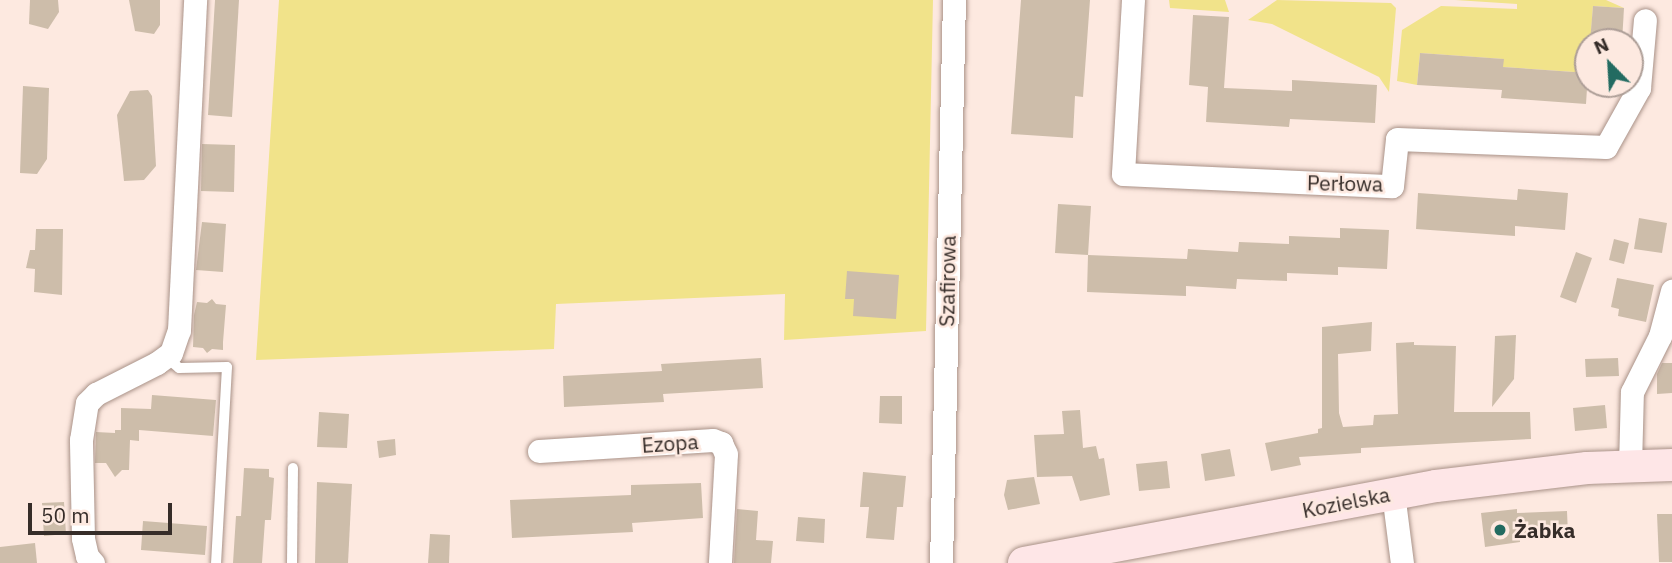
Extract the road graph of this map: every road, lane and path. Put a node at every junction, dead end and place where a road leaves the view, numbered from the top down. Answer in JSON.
{"nodes":[{"id":1,"x":195,"y":0,"type":"edge"},
{"id":2,"x":954,"y":0,"type":"edge"},
{"id":3,"x":1133,"y":0,"type":"edge"},
{"id":4,"x":1645,"y":19,"type":"dead end"},
{"id":5,"x":1672,"y":291,"type":"edge"},
{"id":6,"x":166,"y":357,"type":"junction"},
{"id":7,"x":539,"y":451,"type":"dead end"},
{"id":8,"x":1672,"y":465,"type":"edge"},
{"id":9,"x":1630,"y":466,"type":"junction"},
{"id":10,"x":293,"y":468,"type":"dead end"},
{"id":11,"x":1393,"y":494,"type":"junction"},
{"id":12,"x":93,"y":563,"type":"edge"},
{"id":13,"x":216,"y":563,"type":"edge"},
{"id":14,"x":292,"y":563,"type":"edge"},
{"id":15,"x":720,"y":563,"type":"edge"},
{"id":16,"x":941,"y":563,"type":"edge"},
{"id":17,"x":1024,"y":563,"type":"edge"},
{"id":18,"x":1402,"y":563,"type":"edge"}],
"edges":[{"from":1,"to":6,"type":"street"},
{"from":2,"to":16,"type":"street","name":"Szafirowa"},
{"from":3,"to":4,"type":"street","name":"Perłowa"},
{"from":5,"to":9,"type":"street"},
{"from":6,"to":12,"type":"street"},
{"from":6,"to":13,"type":"lane"},
{"from":7,"to":15,"type":"street","name":"Ezopa"},
{"from":8,"to":9,"type":"street","name":"Kozielska"},
{"from":9,"to":11,"type":"street","name":"Kozielska"},
{"from":10,"to":14,"type":"lane"},
{"from":11,"to":17,"type":"street","name":"Kozielska"},
{"from":11,"to":18,"type":"street"}]}
